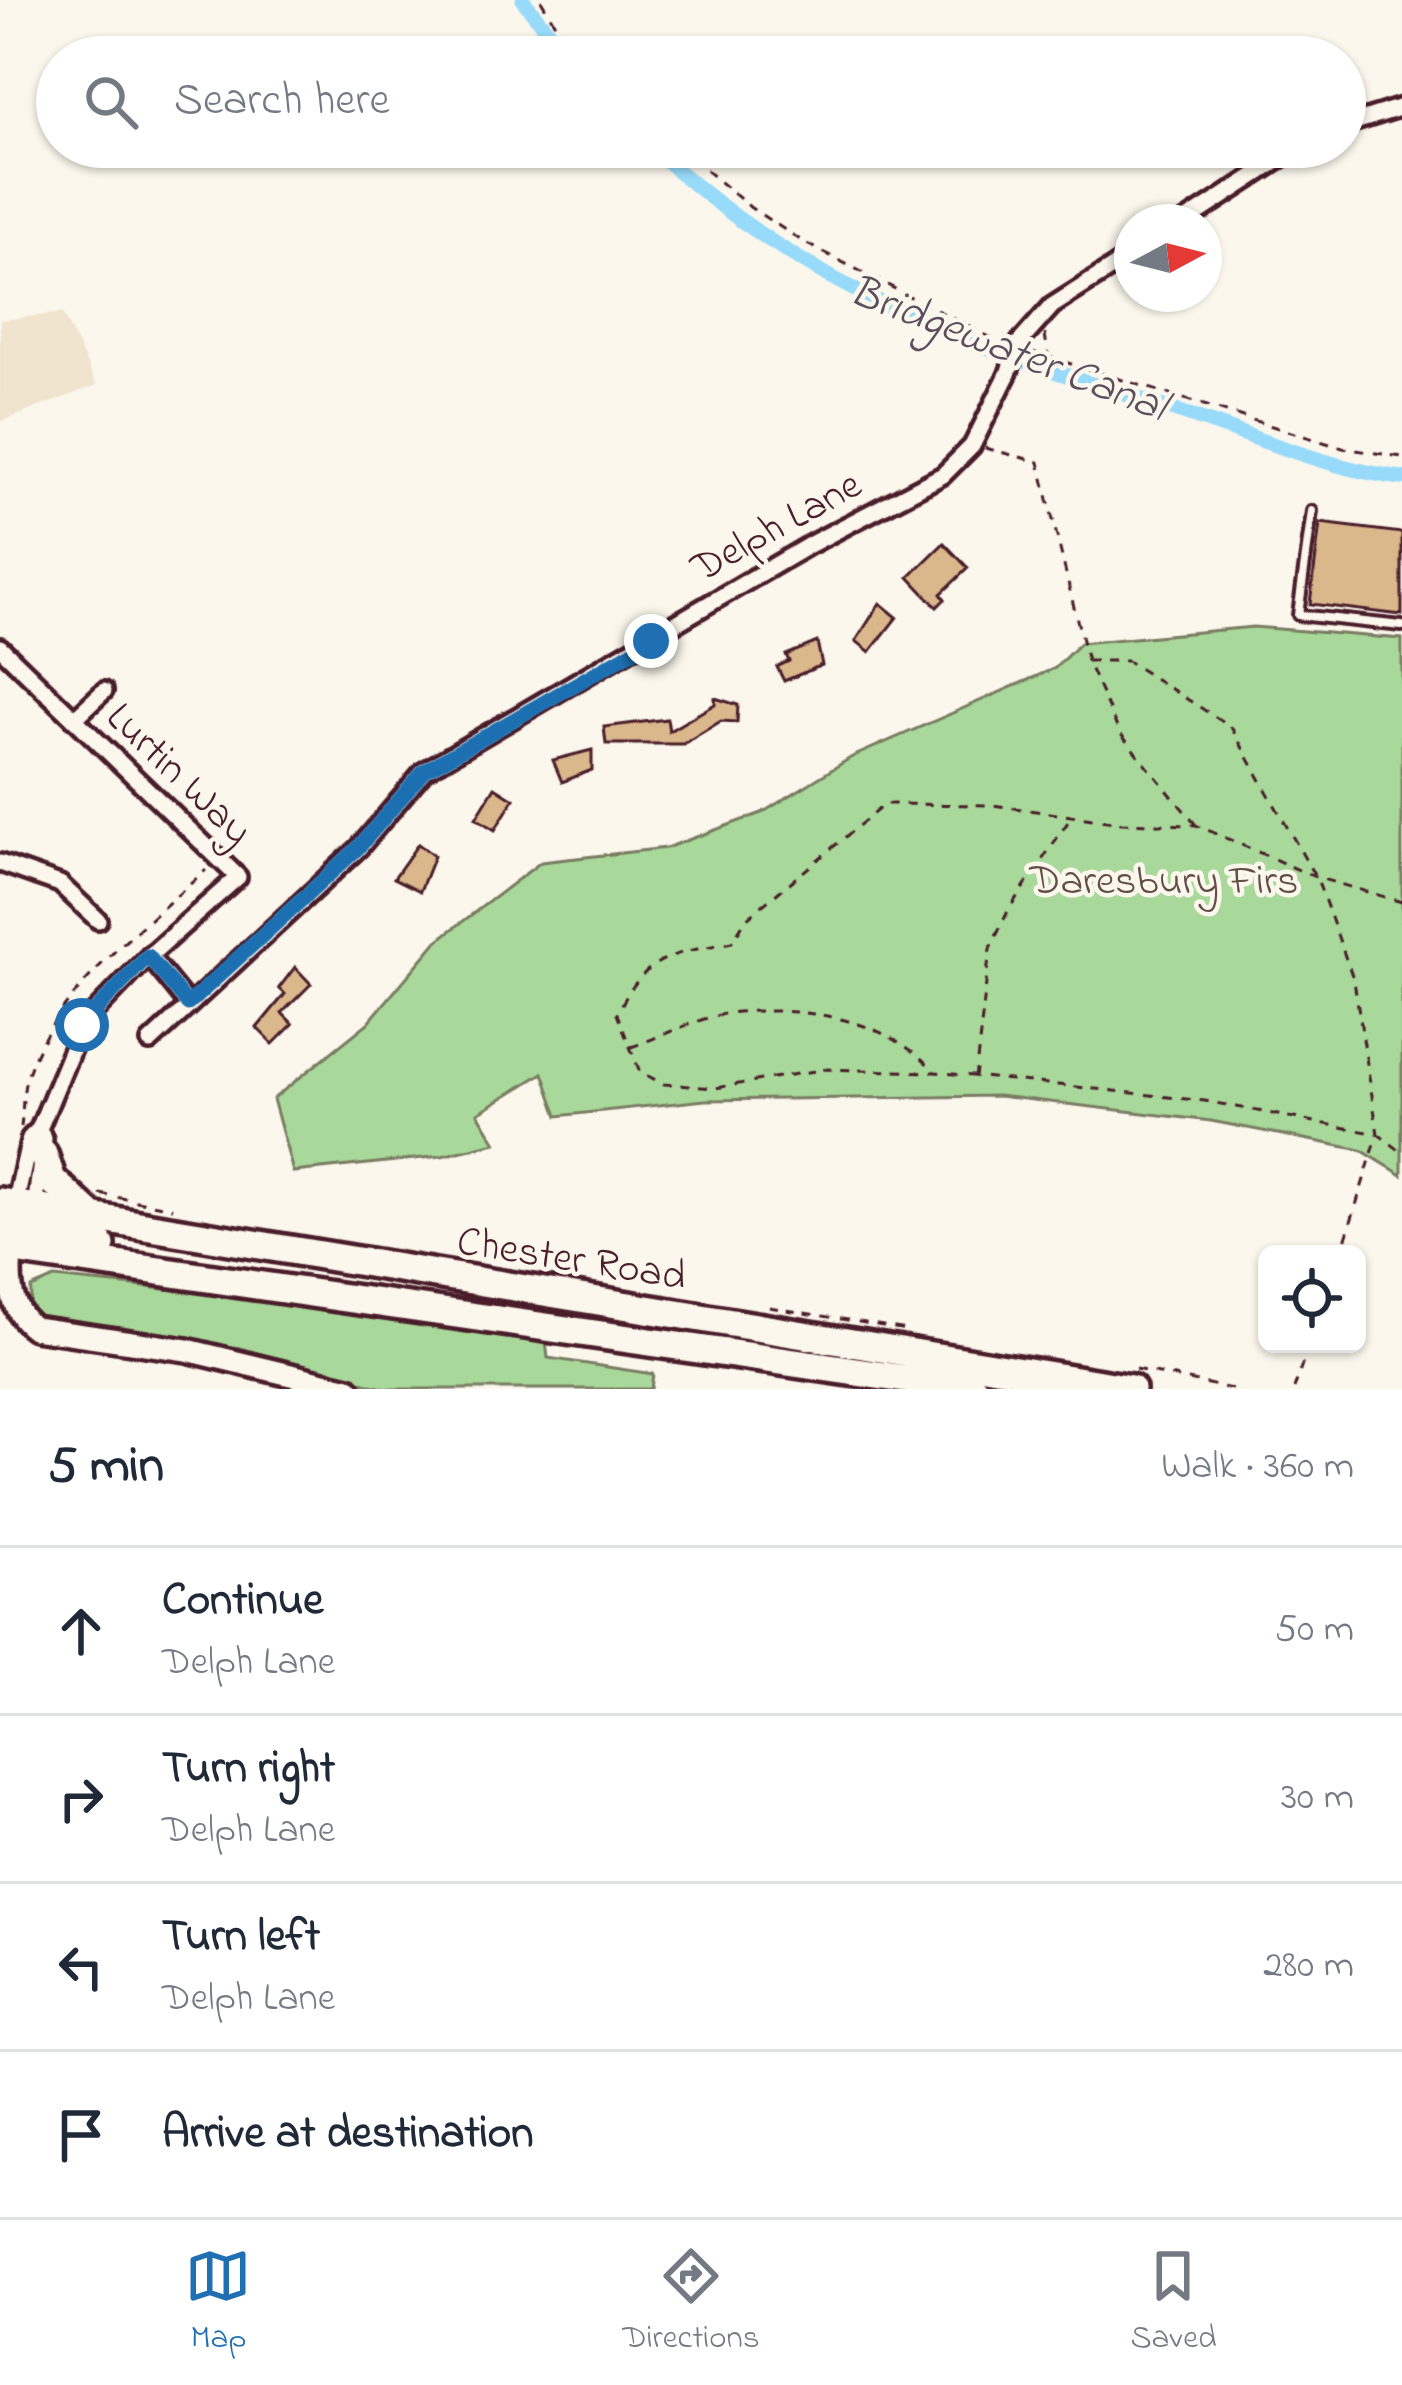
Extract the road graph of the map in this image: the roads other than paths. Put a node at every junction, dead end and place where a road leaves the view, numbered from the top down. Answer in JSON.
{"nodes":[{"id":1,"x":1402,"y":107,"type":"edge"},
{"id":2,"x":1366,"y":118,"type":"edge"},
{"id":3,"x":1267,"y":168,"type":"edge"},
{"id":4,"x":1212,"y":204,"type":"edge"},
{"id":5,"x":1114,"y":266,"type":"edge"},
{"id":6,"x":1312,"y":511,"type":"dead end"},
{"id":7,"x":1402,"y":626,"type":"edge"},
{"id":8,"x":2,"y":652,"type":"edge"},
{"id":9,"x":104,"y":691,"type":"dead end"},
{"id":10,"x":74,"y":719,"type":"junction"},
{"id":11,"x":0,"y":863,"type":"edge"},
{"id":12,"x":98,"y":920,"type":"dead end"},
{"id":13,"x":148,"y":956,"type":"junction"},
{"id":14,"x":188,"y":1004,"type":"junction"},
{"id":15,"x":150,"y":1042,"type":"dead end"},
{"id":16,"x":41,"y":1141,"type":"junction"},
{"id":17,"x":94,"y":1219,"type":"junction"},
{"id":18,"x":15,"y":1227,"type":"edge"},
{"id":19,"x":11,"y":1309,"type":"edge"},
{"id":20,"x":349,"y":1389,"type":"edge"},
{"id":21,"x":974,"y":1389,"type":"edge"},
{"id":22,"x":1131,"y":1389,"type":"edge"}],
"edges":[{"from":1,"to":2,"type":"street"},
{"from":3,"to":4,"type":"street"},
{"from":5,"to":14,"type":"street","name":"Delph Lane","bridge":true},
{"from":6,"to":7,"type":"lane"},
{"from":8,"to":10,"type":"street","name":"Lurtin Way"},
{"from":9,"to":10,"type":"street","name":"Lurtin Way"},
{"from":10,"to":13,"type":"street","name":"Lurtin Way"},
{"from":11,"to":12,"type":"street"},
{"from":13,"to":14,"type":"street"},
{"from":13,"to":16,"type":"street"},
{"from":14,"to":15,"type":"street","name":"Delph Lane"},
{"from":16,"to":17,"type":"highway"},
{"from":16,"to":18,"type":"street"},
{"from":16,"to":18,"type":"street"},
{"from":17,"to":18,"type":"highway","name":"Chester Road"},
{"from":17,"to":22,"type":"highway","name":"Chester Road"},
{"from":18,"to":19,"type":"street"},
{"from":18,"to":21,"type":"highway","name":"Chester Road"},
{"from":19,"to":20,"type":"street"}]}
